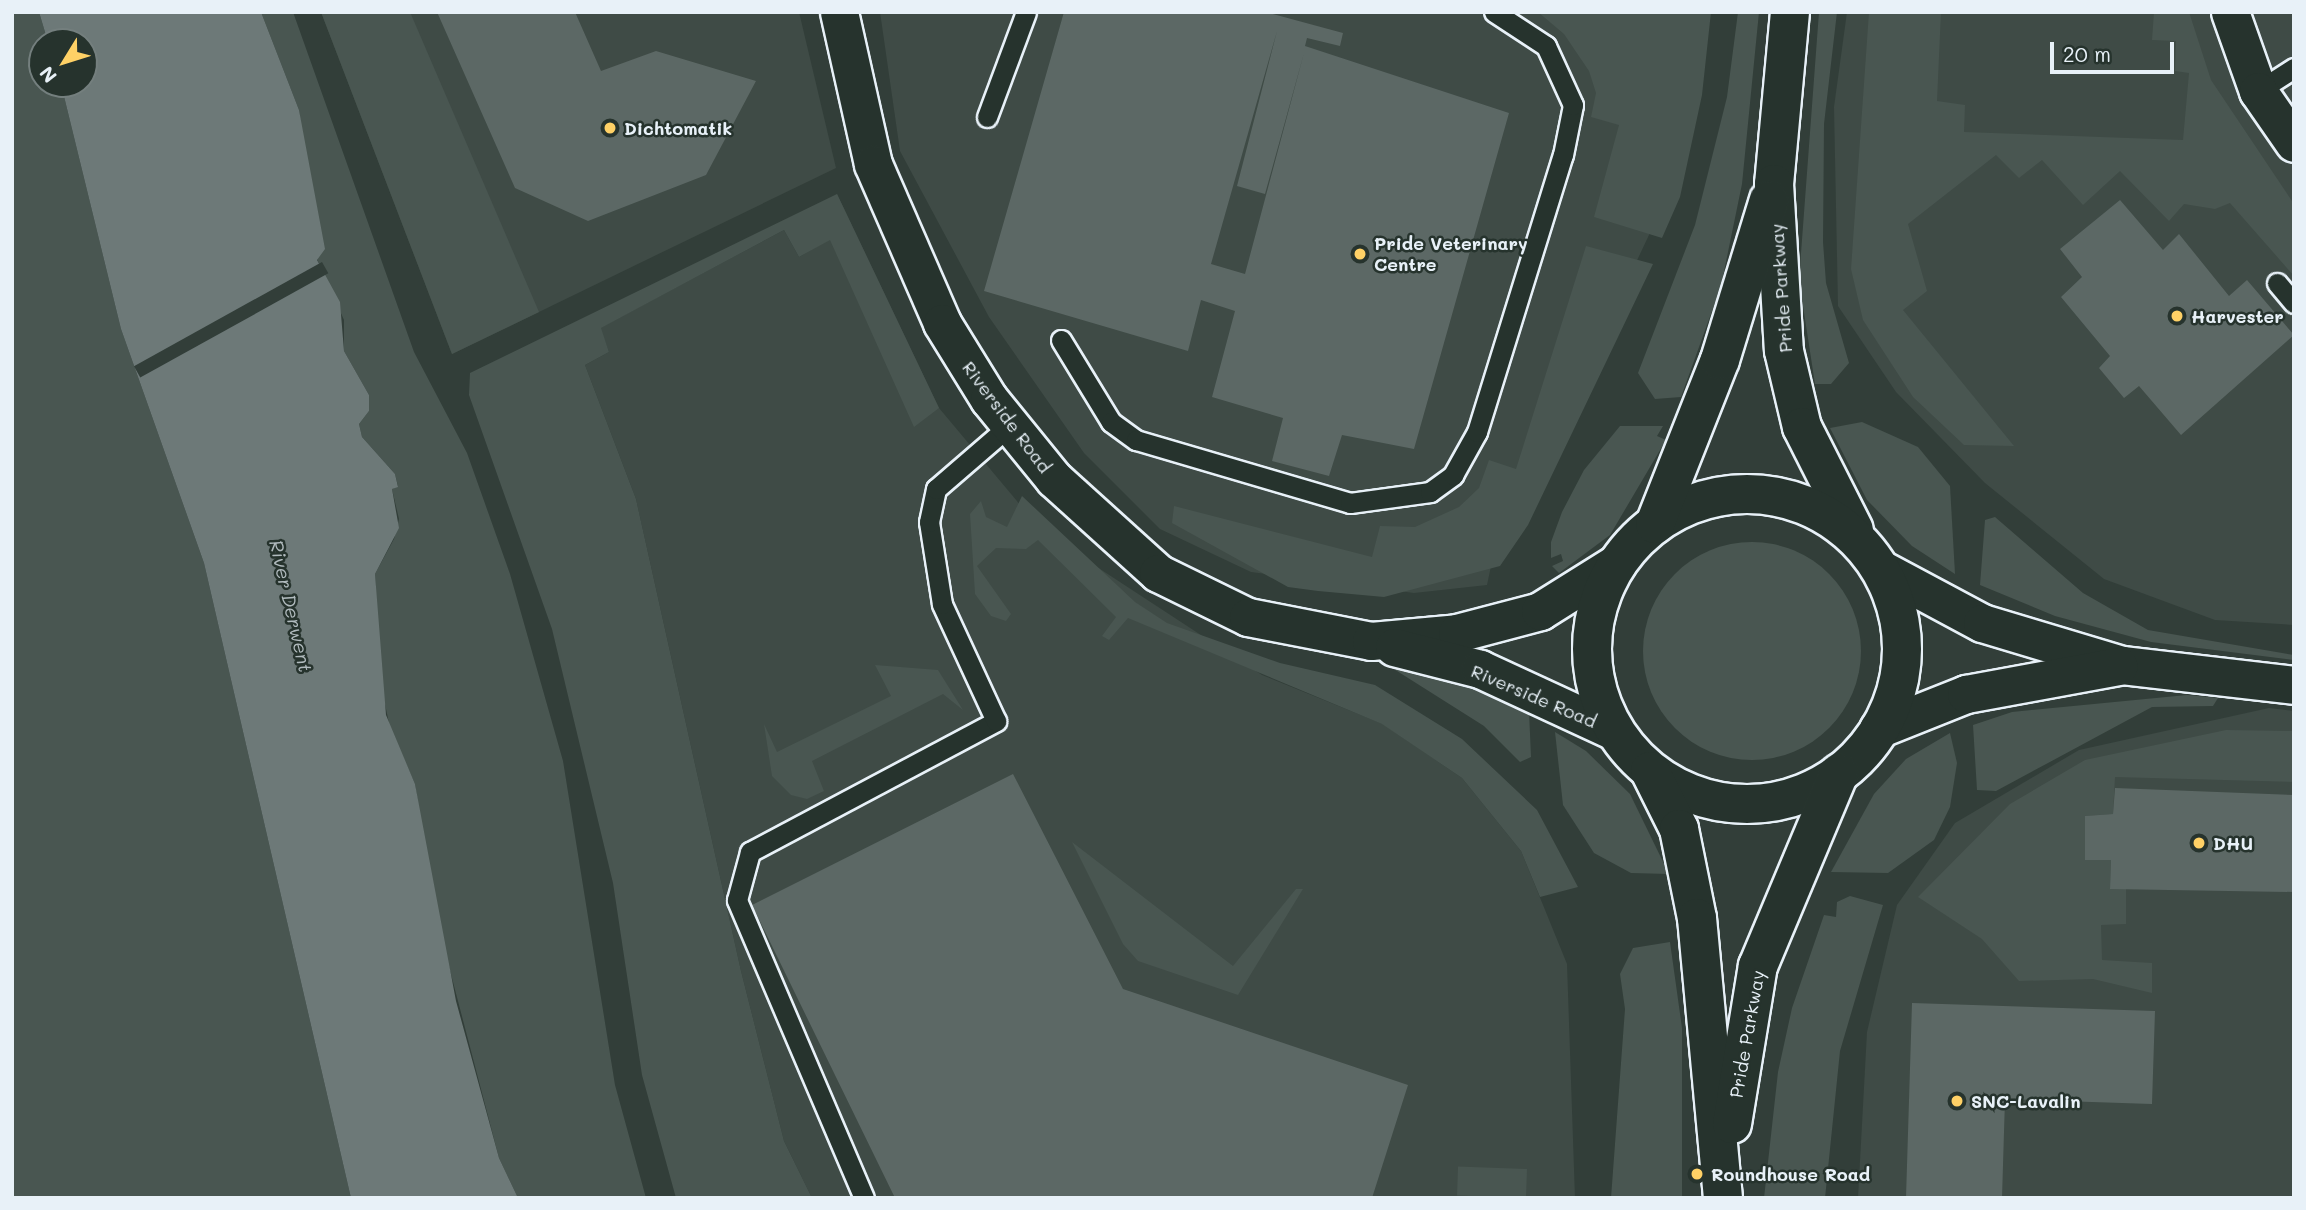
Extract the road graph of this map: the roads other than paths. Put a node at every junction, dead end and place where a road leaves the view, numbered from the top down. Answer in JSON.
{"nodes":[{"id":1,"x":839,"y":12,"type":"edge"},
{"id":2,"x":1026,"y":12,"type":"edge"},
{"id":3,"x":1494,"y":12,"type":"edge"},
{"id":4,"x":1790,"y":12,"type":"edge"},
{"id":5,"x":2230,"y":12,"type":"edge"},
{"id":6,"x":2294,"y":68,"type":"edge"},
{"id":7,"x":2258,"y":91,"type":"junction"},
{"id":8,"x":987,"y":117,"type":"dead end"},
{"id":9,"x":2294,"y":143,"type":"edge"},
{"id":10,"x":1774,"y":184,"type":"junction"},
{"id":11,"x":2277,"y":284,"type":"dead end"},
{"id":12,"x":2294,"y":303,"type":"edge"},
{"id":13,"x":1061,"y":340,"type":"dead end"},
{"id":14,"x":1009,"y":426,"type":"junction"},
{"id":15,"x":1656,"y":524,"type":"junction"},
{"id":16,"x":1872,"y":557,"type":"junction"},
{"id":17,"x":1618,"y":562,"type":"junction"},
{"id":18,"x":1371,"y":641,"type":"junction"},
{"id":19,"x":2123,"y":665,"type":"junction"},
{"id":20,"x":2294,"y":685,"type":"edge"},
{"id":21,"x":1878,"y":729,"type":"junction"},
{"id":22,"x":1614,"y":731,"type":"junction"},
{"id":23,"x":1650,"y":771,"type":"junction"},
{"id":24,"x":1839,"y":773,"type":"junction"},
{"id":25,"x":1723,"y":1191,"type":"edge"},
{"id":26,"x":864,"y":1198,"type":"edge"}],
"edges":[{"from":1,"to":14,"type":"street","name":"Riverside Road"},
{"from":2,"to":8,"type":"lane"},
{"from":3,"to":13,"type":"lane"},
{"from":4,"to":10,"type":"main road","name":"Pride Parkway"},
{"from":5,"to":7,"type":"street"},
{"from":6,"to":7,"type":"lane"},
{"from":7,"to":9,"type":"street"},
{"from":10,"to":15,"type":"main road","name":"Pride Parkway"},
{"from":10,"to":16,"type":"main road","name":"Pride Parkway"},
{"from":11,"to":12,"type":"lane"},
{"from":14,"to":18,"type":"street","name":"Riverside Road"},
{"from":14,"to":26,"type":"lane"},
{"from":15,"to":16,"type":"main road"},
{"from":15,"to":17,"type":"main road"},
{"from":16,"to":19,"type":"street"},
{"from":16,"to":21,"type":"main road","name":"Pride Parkway"},
{"from":17,"to":18,"type":"street","name":"Riverside Road"},
{"from":17,"to":22,"type":"main road"},
{"from":18,"to":22,"type":"street","name":"Riverside Road"},
{"from":19,"to":20,"type":"street"},
{"from":19,"to":21,"type":"street"},
{"from":21,"to":24,"type":"main road"},
{"from":22,"to":23,"type":"main road"},
{"from":23,"to":24,"type":"main road"},
{"from":23,"to":25,"type":"main road","name":"Pride Parkway"},
{"from":24,"to":25,"type":"main road","name":"Pride Parkway"}]}
